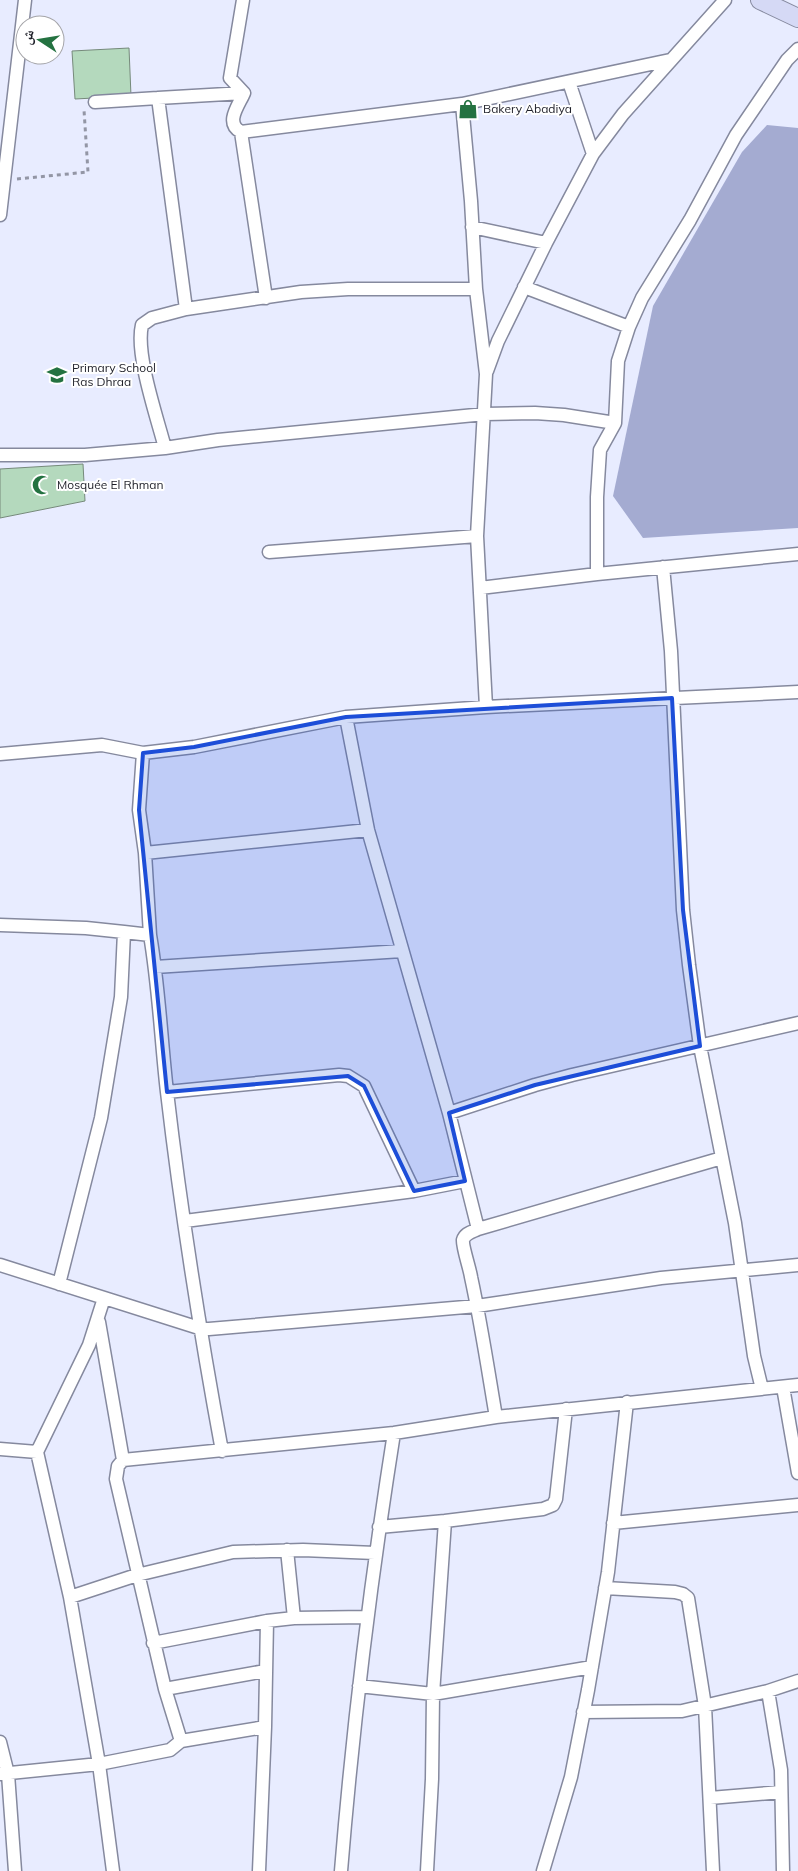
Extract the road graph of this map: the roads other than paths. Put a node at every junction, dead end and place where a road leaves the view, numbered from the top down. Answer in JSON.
{"nodes":[{"id":1,"x":25,"y":0,"type":"edge"},
{"id":2,"x":243,"y":0,"type":"edge"},
{"id":3,"x":725,"y":0,"type":"edge"},
{"id":4,"x":760,"y":0,"type":"edge"},
{"id":5,"x":798,"y":18,"type":"edge"},
{"id":6,"x":798,"y":49,"type":"edge"},
{"id":7,"x":670,"y":60,"type":"junction"},
{"id":8,"x":569,"y":82,"type":"junction"},
{"id":9,"x":244,"y":93,"type":"junction"},
{"id":10,"x":158,"y":98,"type":"junction"},
{"id":11,"x":95,"y":102,"type":"road end"},
{"id":12,"x":462,"y":104,"type":"junction"},
{"id":13,"x":241,"y":132,"type":"junction"},
{"id":14,"x":593,"y":154,"type":"junction"},
{"id":15,"x":0,"y":215,"type":"edge"},
{"id":16,"x":472,"y":227,"type":"junction"},
{"id":17,"x":546,"y":243,"type":"junction"},
{"id":18,"x":524,"y":287,"type":"junction"},
{"id":19,"x":476,"y":289,"type":"junction"},
{"id":20,"x":266,"y":298,"type":"junction"},
{"id":21,"x":186,"y":310,"type":"junction"},
{"id":22,"x":629,"y":327,"type":"junction"},
{"id":23,"x":486,"y":374,"type":"junction"},
{"id":24,"x":484,"y":414,"type":"junction"},
{"id":25,"x":615,"y":423,"type":"junction"},
{"id":26,"x":165,"y":448,"type":"junction"},
{"id":27,"x":0,"y":455,"type":"edge"},
{"id":28,"x":477,"y":536,"type":"junction"},
{"id":29,"x":269,"y":552,"type":"dead end"},
{"id":30,"x":798,"y":554,"type":"edge"},
{"id":31,"x":663,"y":567,"type":"junction"},
{"id":32,"x":597,"y":574,"type":"junction"},
{"id":33,"x":480,"y":588,"type":"junction"},
{"id":34,"x":798,"y":692,"type":"edge"},
{"id":35,"x":672,"y":698,"type":"junction"},
{"id":36,"x":486,"y":707,"type":"junction"},
{"id":37,"x":346,"y":717,"type":"junction"},
{"id":38,"x":143,"y":752,"type":"junction"},
{"id":39,"x":0,"y":754,"type":"edge"},
{"id":40,"x":368,"y":830,"type":"junction"},
{"id":41,"x":145,"y":853,"type":"junction"},
{"id":42,"x":0,"y":925,"type":"edge"},
{"id":43,"x":124,"y":932,"type":"junction"},
{"id":44,"x":150,"y":935,"type":"junction"},
{"id":45,"x":402,"y":951,"type":"junction"},
{"id":46,"x":156,"y":966,"type":"junction"},
{"id":47,"x":798,"y":1023,"type":"edge"},
{"id":48,"x":700,"y":1046,"type":"junction"},
{"id":49,"x":168,"y":1092,"type":"junction"},
{"id":50,"x":449,"y":1113,"type":"junction"},
{"id":51,"x":722,"y":1158,"type":"junction"},
{"id":52,"x":465,"y":1181,"type":"junction"},
{"id":53,"x":414,"y":1190,"type":"junction"},
{"id":54,"x":185,"y":1221,"type":"junction"},
{"id":55,"x":478,"y":1229,"type":"junction"},
{"id":56,"x":0,"y":1265,"type":"edge"},
{"id":57,"x":798,"y":1265,"type":"edge"},
{"id":58,"x":742,"y":1270,"type":"junction"},
{"id":59,"x":59,"y":1284,"type":"junction"},
{"id":60,"x":104,"y":1298,"type":"junction"},
{"id":61,"x":477,"y":1306,"type":"junction"},
{"id":62,"x":98,"y":1320,"type":"junction"},
{"id":63,"x":200,"y":1328,"type":"junction"},
{"id":64,"x":798,"y":1385,"type":"edge"},
{"id":65,"x":783,"y":1387,"type":"junction"},
{"id":66,"x":762,"y":1389,"type":"junction"},
{"id":67,"x":627,"y":1402,"type":"junction"},
{"id":68,"x":566,"y":1409,"type":"junction"},
{"id":69,"x":496,"y":1417,"type":"junction"},
{"id":70,"x":394,"y":1432,"type":"junction"},
{"id":71,"x":0,"y":1449,"type":"edge"},
{"id":72,"x":222,"y":1451,"type":"junction"},
{"id":73,"x":37,"y":1452,"type":"junction"},
{"id":74,"x":123,"y":1460,"type":"junction"},
{"id":75,"x":798,"y":1473,"type":"edge"},
{"id":76,"x":798,"y":1505,"type":"edge"},
{"id":77,"x":445,"y":1521,"type":"junction"},
{"id":78,"x":613,"y":1523,"type":"junction"},
{"id":79,"x":379,"y":1527,"type":"junction"},
{"id":80,"x":288,"y":1550,"type":"junction"},
{"id":81,"x":375,"y":1553,"type":"junction"},
{"id":82,"x":137,"y":1575,"type":"junction"},
{"id":83,"x":605,"y":1588,"type":"junction"},
{"id":84,"x":70,"y":1597,"type":"junction"},
{"id":85,"x":367,"y":1617,"type":"junction"},
{"id":86,"x":294,"y":1618,"type":"junction"},
{"id":87,"x":267,"y":1621,"type":"junction"},
{"id":88,"x":153,"y":1643,"type":"junction"},
{"id":89,"x":592,"y":1666,"type":"junction"},
{"id":90,"x":265,"y":1671,"type":"junction"},
{"id":91,"x":798,"y":1681,"type":"edge"},
{"id":92,"x":359,"y":1686,"type":"junction"},
{"id":93,"x":164,"y":1690,"type":"junction"},
{"id":94,"x":768,"y":1691,"type":"junction"},
{"id":95,"x":433,"y":1694,"type":"junction"},
{"id":96,"x":705,"y":1706,"type":"junction"},
{"id":97,"x":583,"y":1712,"type":"junction"},
{"id":98,"x":265,"y":1727,"type":"junction"},
{"id":99,"x":0,"y":1742,"type":"edge"},
{"id":100,"x":181,"y":1742,"type":"junction"},
{"id":101,"x":99,"y":1764,"type":"junction"},
{"id":102,"x":4,"y":1774,"type":"edge"},
{"id":103,"x":781,"y":1792,"type":"junction"},
{"id":104,"x":710,"y":1798,"type":"junction"},
{"id":105,"x":15,"y":1871,"type":"edge"},
{"id":106,"x":113,"y":1871,"type":"edge"},
{"id":107,"x":259,"y":1871,"type":"edge"},
{"id":108,"x":341,"y":1871,"type":"edge"},
{"id":109,"x":428,"y":1871,"type":"edge"},
{"id":110,"x":543,"y":1871,"type":"edge"},
{"id":111,"x":713,"y":1871,"type":"edge"},
{"id":112,"x":783,"y":1871,"type":"edge"}],
"edges":[{"from":1,"to":15,"type":"street"},
{"from":2,"to":9,"type":"street"},
{"from":3,"to":7,"type":"street"},
{"from":4,"to":5,"type":"street"},
{"from":6,"to":22,"type":"street"},
{"from":7,"to":8,"type":"street"},
{"from":7,"to":14,"type":"street"},
{"from":8,"to":12,"type":"street"},
{"from":8,"to":14,"type":"street"},
{"from":9,"to":10,"type":"street"},
{"from":9,"to":13,"type":"street"},
{"from":10,"to":11,"type":"street"},
{"from":10,"to":21,"type":"street"},
{"from":12,"to":13,"type":"street"},
{"from":12,"to":16,"type":"street"},
{"from":13,"to":20,"type":"street"},
{"from":14,"to":17,"type":"street"},
{"from":16,"to":17,"type":"street"},
{"from":16,"to":19,"type":"street"},
{"from":17,"to":18,"type":"street"},
{"from":18,"to":22,"type":"street"},
{"from":18,"to":23,"type":"street"},
{"from":19,"to":20,"type":"street"},
{"from":19,"to":23,"type":"street"},
{"from":20,"to":21,"type":"street"},
{"from":21,"to":26,"type":"street"},
{"from":22,"to":25,"type":"street"},
{"from":23,"to":24,"type":"street"},
{"from":24,"to":25,"type":"street"},
{"from":24,"to":26,"type":"street"},
{"from":24,"to":28,"type":"street"},
{"from":25,"to":32,"type":"street"},
{"from":26,"to":27,"type":"street"},
{"from":28,"to":29,"type":"street"},
{"from":28,"to":33,"type":"street"},
{"from":30,"to":31,"type":"street"},
{"from":31,"to":32,"type":"street"},
{"from":31,"to":35,"type":"street"},
{"from":32,"to":33,"type":"street"},
{"from":33,"to":36,"type":"street"},
{"from":34,"to":35,"type":"street"},
{"from":35,"to":36,"type":"street"},
{"from":35,"to":48,"type":"street"},
{"from":36,"to":37,"type":"street"},
{"from":37,"to":38,"type":"street"},
{"from":37,"to":40,"type":"street"},
{"from":38,"to":39,"type":"street"},
{"from":38,"to":41,"type":"street"},
{"from":40,"to":41,"type":"street"},
{"from":40,"to":45,"type":"street"},
{"from":41,"to":44,"type":"street"},
{"from":42,"to":43,"type":"street"},
{"from":43,"to":44,"type":"street"},
{"from":43,"to":59,"type":"street"},
{"from":44,"to":46,"type":"street"},
{"from":45,"to":46,"type":"street"},
{"from":45,"to":50,"type":"street"},
{"from":46,"to":49,"type":"street"},
{"from":47,"to":48,"type":"street"},
{"from":48,"to":50,"type":"street"},
{"from":48,"to":51,"type":"street"},
{"from":49,"to":53,"type":"street"},
{"from":49,"to":54,"type":"street"},
{"from":50,"to":52,"type":"street"},
{"from":51,"to":55,"type":"street"},
{"from":51,"to":58,"type":"street"},
{"from":52,"to":53,"type":"street"},
{"from":52,"to":55,"type":"street"},
{"from":53,"to":54,"type":"street"},
{"from":54,"to":63,"type":"street"},
{"from":55,"to":61,"type":"street"},
{"from":56,"to":59,"type":"street"},
{"from":57,"to":58,"type":"street"},
{"from":58,"to":61,"type":"street"},
{"from":58,"to":66,"type":"street"},
{"from":59,"to":60,"type":"street"},
{"from":60,"to":62,"type":"street"},
{"from":60,"to":63,"type":"street"},
{"from":61,"to":63,"type":"street"},
{"from":61,"to":69,"type":"street"},
{"from":62,"to":73,"type":"street"},
{"from":62,"to":74,"type":"street"},
{"from":63,"to":72,"type":"street"},
{"from":64,"to":65,"type":"street"},
{"from":65,"to":66,"type":"street"},
{"from":65,"to":75,"type":"street"},
{"from":66,"to":67,"type":"street"},
{"from":67,"to":68,"type":"street"},
{"from":67,"to":78,"type":"street"},
{"from":68,"to":69,"type":"street"},
{"from":68,"to":77,"type":"street"},
{"from":69,"to":70,"type":"street"},
{"from":70,"to":72,"type":"street"},
{"from":70,"to":79,"type":"street"},
{"from":71,"to":73,"type":"street"},
{"from":72,"to":74,"type":"street"},
{"from":73,"to":84,"type":"street"},
{"from":74,"to":82,"type":"street"},
{"from":76,"to":78,"type":"street"},
{"from":77,"to":79,"type":"street"},
{"from":77,"to":95,"type":"street"},
{"from":78,"to":83,"type":"street"},
{"from":79,"to":81,"type":"street"},
{"from":80,"to":81,"type":"street"},
{"from":80,"to":82,"type":"street"},
{"from":80,"to":86,"type":"street"},
{"from":81,"to":85,"type":"street"},
{"from":82,"to":84,"type":"street"},
{"from":82,"to":88,"type":"street"},
{"from":83,"to":89,"type":"street"},
{"from":83,"to":96,"type":"street"},
{"from":84,"to":101,"type":"street"},
{"from":85,"to":86,"type":"street"},
{"from":85,"to":92,"type":"street"},
{"from":86,"to":87,"type":"street"},
{"from":87,"to":88,"type":"street"},
{"from":87,"to":90,"type":"street"},
{"from":88,"to":93,"type":"street"},
{"from":89,"to":95,"type":"street"},
{"from":89,"to":97,"type":"street"},
{"from":90,"to":93,"type":"street"},
{"from":90,"to":98,"type":"street"},
{"from":91,"to":94,"type":"street"},
{"from":92,"to":95,"type":"street"},
{"from":92,"to":108,"type":"street"},
{"from":93,"to":100,"type":"street"},
{"from":94,"to":96,"type":"street"},
{"from":94,"to":103,"type":"street"},
{"from":95,"to":109,"type":"street"},
{"from":96,"to":97,"type":"street"},
{"from":96,"to":104,"type":"street"},
{"from":97,"to":110,"type":"street"},
{"from":98,"to":100,"type":"street"},
{"from":98,"to":107,"type":"street"},
{"from":99,"to":102,"type":"street"},
{"from":100,"to":101,"type":"street"},
{"from":101,"to":102,"type":"street"},
{"from":101,"to":106,"type":"street"},
{"from":102,"to":105,"type":"street"},
{"from":103,"to":104,"type":"street"},
{"from":103,"to":112,"type":"street"},
{"from":104,"to":111,"type":"street"}]}
